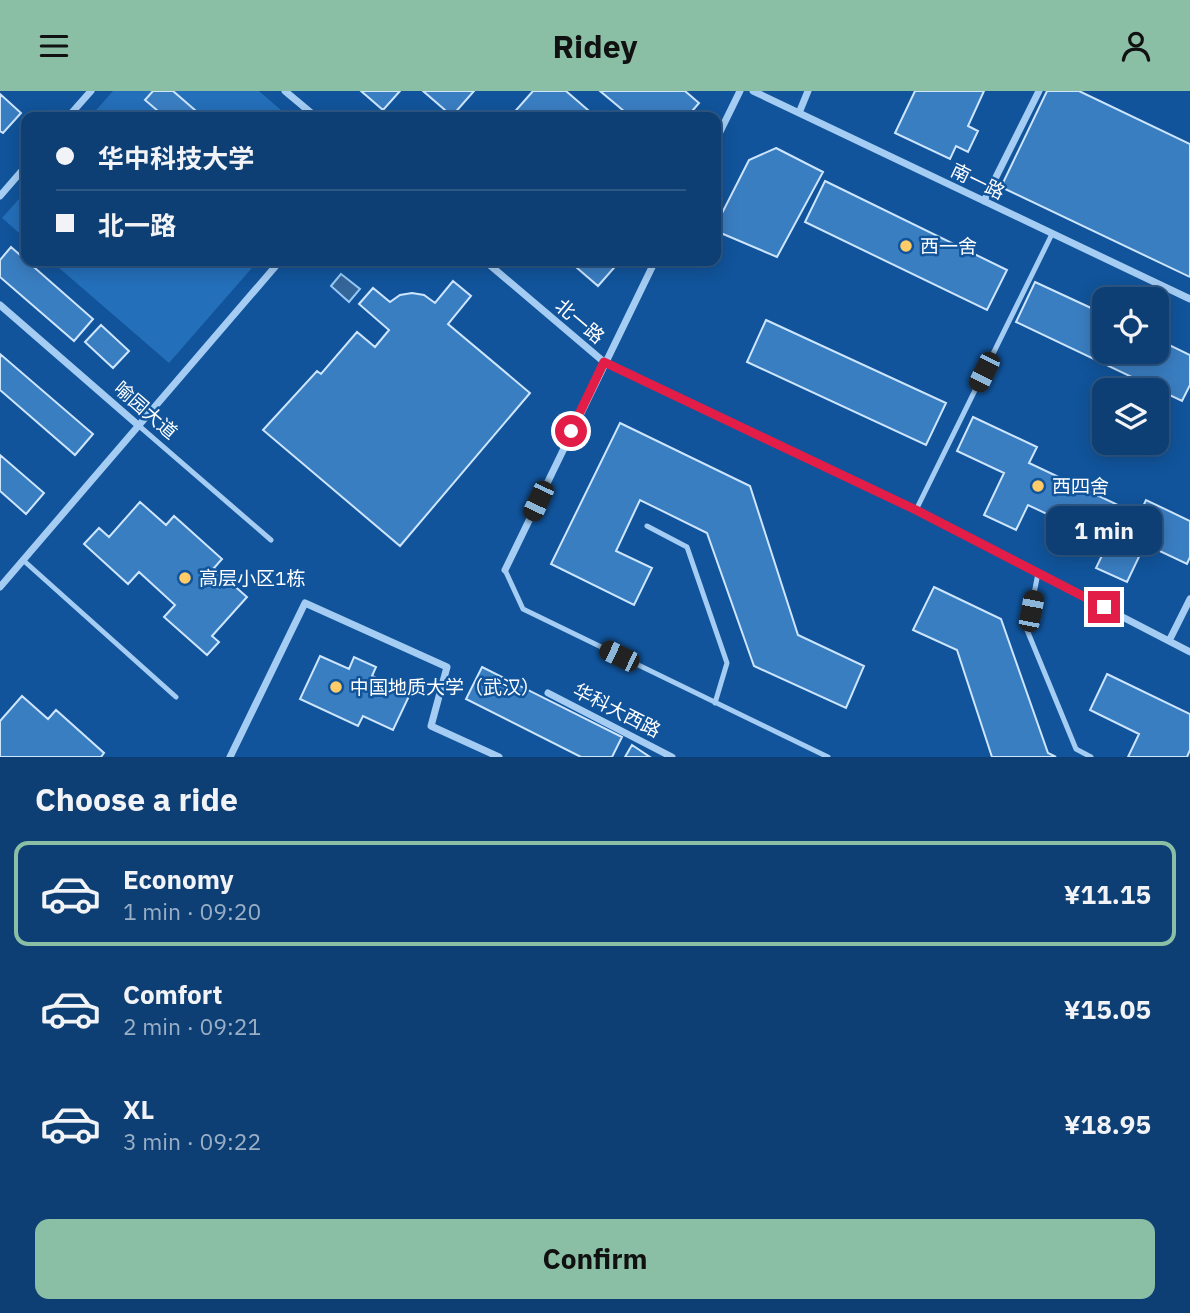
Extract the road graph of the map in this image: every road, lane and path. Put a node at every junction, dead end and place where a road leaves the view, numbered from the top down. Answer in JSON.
{"nodes":[{"id":1,"x":91,"y":91,"type":"edge"},
{"id":2,"x":285,"y":91,"type":"edge"},
{"id":3,"x":740,"y":91,"type":"edge"},
{"id":4,"x":753,"y":91,"type":"edge"},
{"id":5,"x":808,"y":91,"type":"edge"},
{"id":6,"x":1039,"y":91,"type":"edge"},
{"id":7,"x":72,"y":112,"type":"edge"},
{"id":8,"x":310,"y":112,"type":"edge"},
{"id":9,"x":799,"y":113,"type":"junction"},
{"id":10,"x":721,"y":130,"type":"edge"},
{"id":11,"x":21,"y":172,"type":"edge"},
{"id":12,"x":0,"y":196,"type":"edge"},
{"id":13,"x":984,"y":201,"type":"junction"},
{"id":14,"x":1052,"y":234,"type":"junction"},
{"id":15,"x":276,"y":266,"type":"edge"},
{"id":16,"x":491,"y":266,"type":"edge"},
{"id":17,"x":652,"y":266,"type":"edge"},
{"id":18,"x":1190,"y":299,"type":"edge"},
{"id":19,"x":0,"y":305,"type":"edge"},
{"id":20,"x":604,"y":362,"type":"junction"},
{"id":21,"x":138,"y":425,"type":"junction"},
{"id":22,"x":916,"y":510,"type":"junction"},
{"id":23,"x":648,"y":526,"type":"dead end"},
{"id":24,"x":271,"y":540,"type":"dead end"},
{"id":25,"x":23,"y":560,"type":"junction"},
{"id":26,"x":505,"y":570,"type":"joint"},
{"id":27,"x":1038,"y":573,"type":"junction"},
{"id":28,"x":0,"y":587,"type":"edge"},
{"id":29,"x":1190,"y":599,"type":"edge"},
{"id":30,"x":1170,"y":641,"type":"junction"},
{"id":31,"x":1190,"y":652,"type":"edge"},
{"id":32,"x":548,"y":693,"type":"dead end"},
{"id":33,"x":176,"y":697,"type":"dead end"},
{"id":34,"x":715,"y":703,"type":"junction"},
{"id":35,"x":230,"y":757,"type":"edge"},
{"id":36,"x":499,"y":757,"type":"edge"},
{"id":37,"x":672,"y":757,"type":"edge"},
{"id":38,"x":828,"y":757,"type":"edge"},
{"id":39,"x":1091,"y":757,"type":"edge"}],
"edges":[{"from":1,"to":7,"type":"street"},
{"from":2,"to":8,"type":"street"},
{"from":3,"to":10,"type":"street"},
{"from":4,"to":9,"type":"street","name":"南一路"},
{"from":5,"to":9,"type":"street"},
{"from":6,"to":13,"type":"street"},
{"from":9,"to":13,"type":"street","name":"南一路"},
{"from":11,"to":12,"type":"street"},
{"from":13,"to":14,"type":"street","name":"南一路"},
{"from":14,"to":18,"type":"street","name":"南一路"},
{"from":14,"to":22,"type":"lane"},
{"from":15,"to":21,"type":"street"},
{"from":16,"to":20,"type":"street","name":"北一路"},
{"from":17,"to":20,"type":"street"},
{"from":19,"to":21,"type":"street","name":"喻园大道"},
{"from":20,"to":22,"type":"street","name":"北一路"},
{"from":20,"to":26,"type":"street"},
{"from":21,"to":24,"type":"lane","name":"喻园大道"},
{"from":21,"to":25,"type":"street"},
{"from":22,"to":27,"type":"street","name":"北一路"},
{"from":23,"to":34,"type":"lane"},
{"from":25,"to":28,"type":"street"},
{"from":25,"to":33,"type":"lane"},
{"from":26,"to":34,"type":"lane"},
{"from":27,"to":30,"type":"street","name":"北一路"},
{"from":27,"to":39,"type":"lane"},
{"from":29,"to":30,"type":"street"},
{"from":30,"to":31,"type":"street","name":"北一路"},
{"from":32,"to":37,"type":"street","name":"华科大西路"},
{"from":34,"to":38,"type":"lane"},
{"from":35,"to":36,"type":"street"}]}
